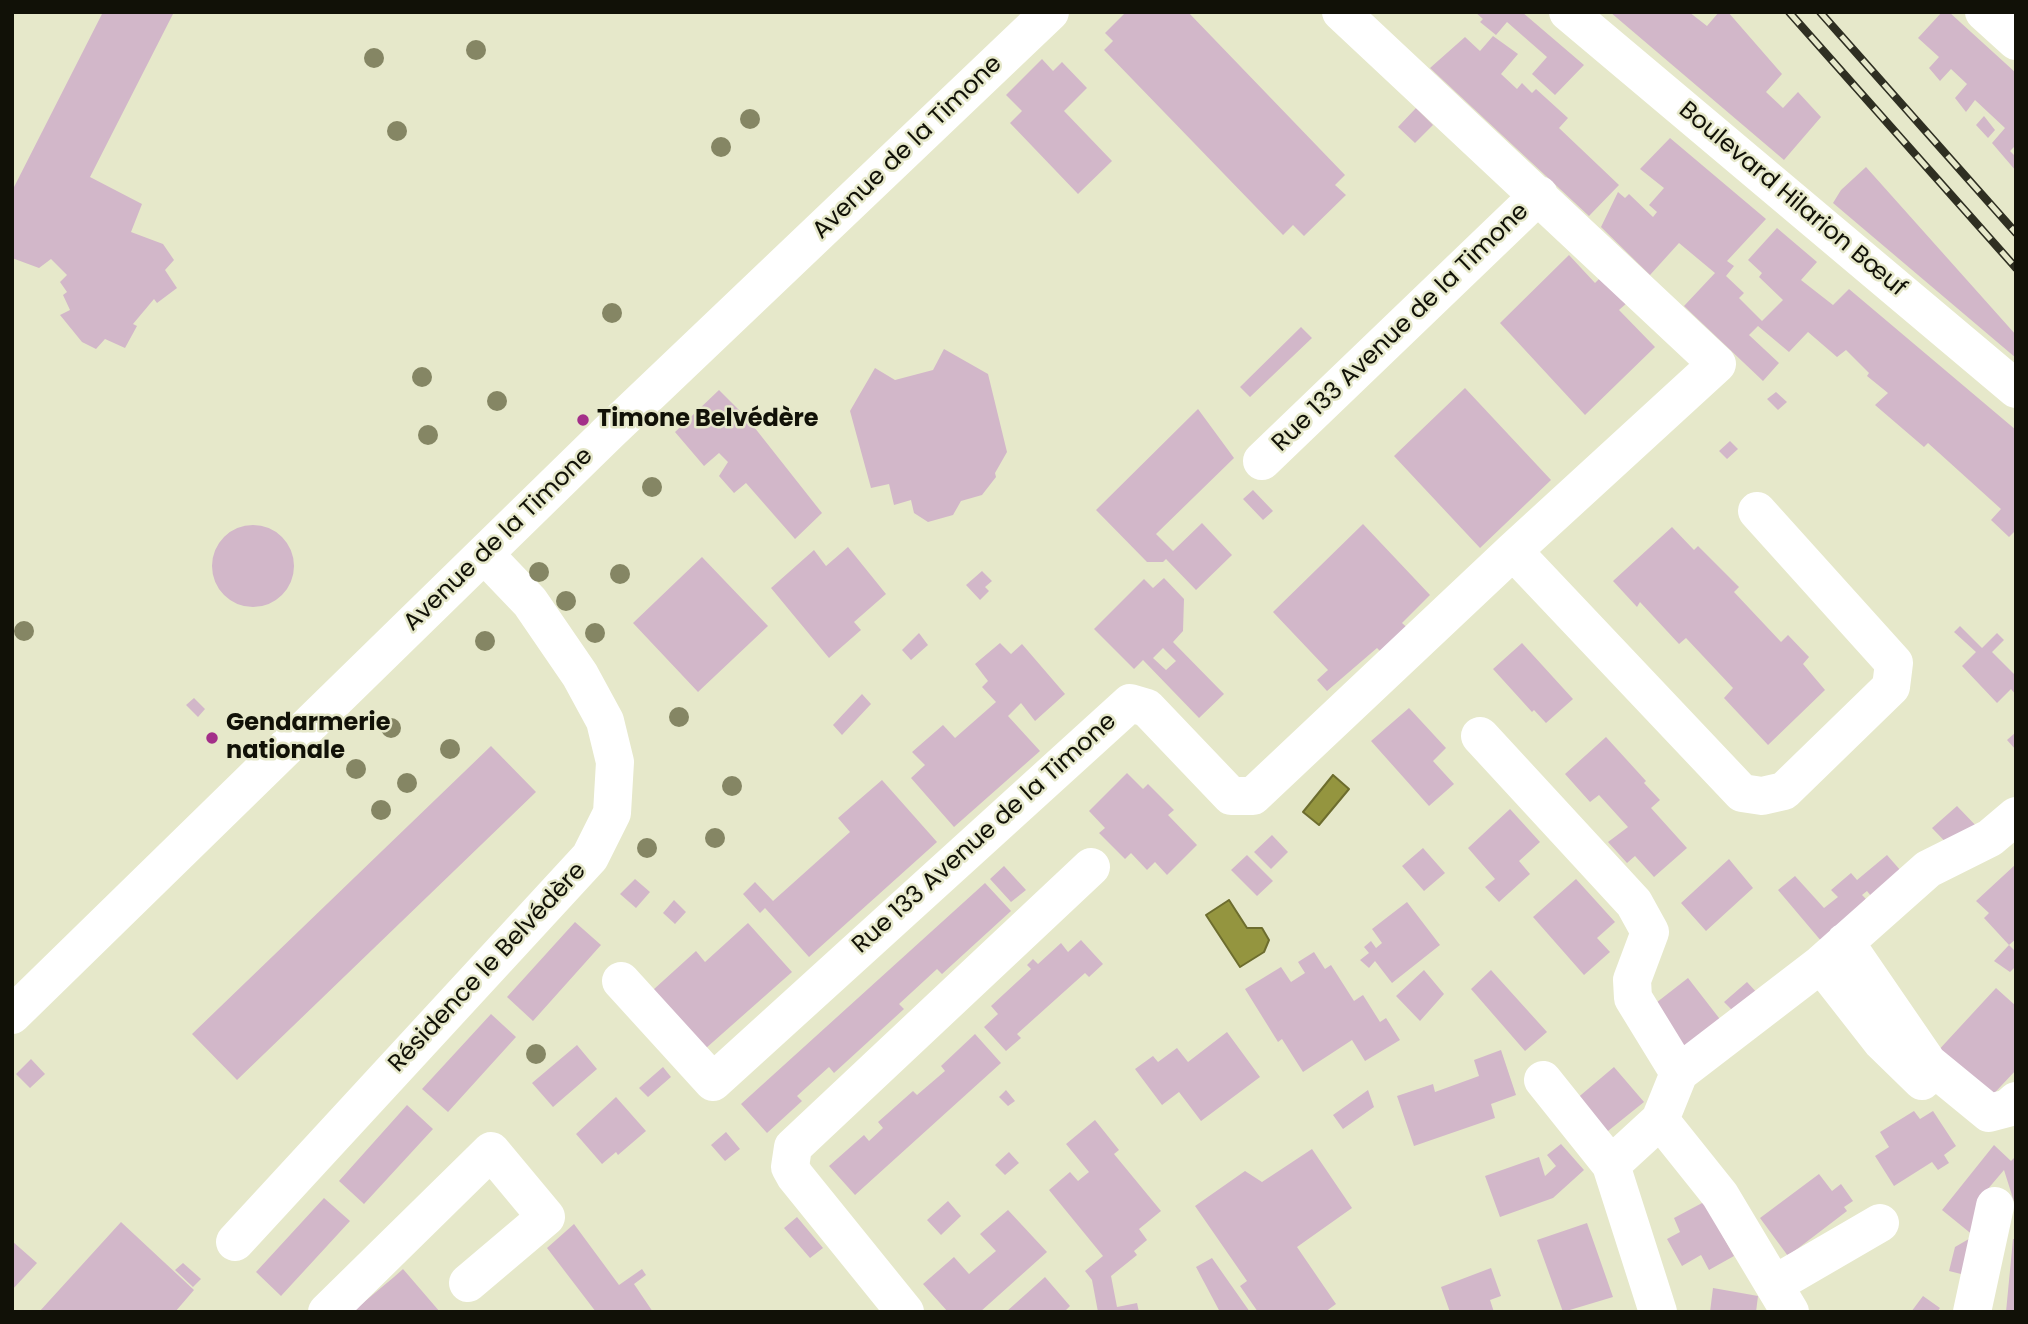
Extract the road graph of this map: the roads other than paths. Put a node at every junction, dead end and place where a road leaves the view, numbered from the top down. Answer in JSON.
{"nodes":[{"id":1,"x":1050,"y":12,"type":"edge"},
{"id":2,"x":1341,"y":12,"type":"edge"},
{"id":3,"x":1568,"y":12,"type":"edge"},
{"id":4,"x":1984,"y":12,"type":"edge"},
{"id":5,"x":2016,"y":41,"type":"edge"},
{"id":6,"x":1539,"y":195,"type":"junction"},
{"id":7,"x":2016,"y":388,"type":"edge"},
{"id":8,"x":1262,"y":461,"type":"dead end"},
{"id":9,"x":1757,"y":511,"type":"dead end"},
{"id":10,"x":1513,"y":551,"type":"junction"},
{"id":11,"x":485,"y":555,"type":"junction"},
{"id":12,"x":1480,"y":736,"type":"dead end"},
{"id":13,"x":2016,"y":816,"type":"edge"},
{"id":14,"x":1091,"y":867,"type":"dead end"},
{"id":15,"x":1833,"y":953,"type":"junction"},
{"id":16,"x":621,"y":981,"type":"dead end"},
{"id":17,"x":12,"y":1015,"type":"edge"},
{"id":18,"x":1679,"y":1073,"type":"junction"},
{"id":19,"x":1543,"y":1080,"type":"dead end"},
{"id":20,"x":2016,"y":1101,"type":"edge"},
{"id":21,"x":1660,"y":1120,"type":"junction"},
{"id":22,"x":1976,"y":1133,"type":"dead end"},
{"id":23,"x":1611,"y":1165,"type":"junction"},
{"id":24,"x":1995,"y":1206,"type":"dead end"},
{"id":25,"x":1880,"y":1223,"type":"dead end"},
{"id":26,"x":235,"y":1242,"type":"dead end"},
{"id":27,"x":468,"y":1283,"type":"dead end"},
{"id":28,"x":1782,"y":1298,"type":"edge"},
{"id":29,"x":327,"y":1312,"type":"edge"},
{"id":30,"x":905,"y":1312,"type":"edge"},
{"id":31,"x":1658,"y":1312,"type":"edge"},
{"id":32,"x":1972,"y":1312,"type":"edge"}],
"edges":[{"from":1,"to":11,"type":"street","name":"Avenue de la Timone"},
{"from":2,"to":6,"type":"street","name":"Rue 133 Avenue de la Timone"},
{"from":3,"to":7,"type":"street","name":"Boulevard Hilarion Bœuf"},
{"from":4,"to":5,"type":"street"},
{"from":6,"to":8,"type":"street","name":"Rue 133 Avenue de la Timone"},
{"from":6,"to":10,"type":"street","name":"Rue 133 Avenue de la Timone"},
{"from":9,"to":10,"type":"street"},
{"from":10,"to":16,"type":"street","name":"Rue 133 Avenue de la Timone"},
{"from":11,"to":17,"type":"street","name":"Avenue de la Timone"},
{"from":11,"to":26,"type":"street","name":"Résidence le Belvédère"},
{"from":12,"to":18,"type":"street"},
{"from":13,"to":15,"type":"street"},
{"from":14,"to":30,"type":"street"},
{"from":15,"to":18,"type":"street"},
{"from":15,"to":20,"type":"street"},
{"from":15,"to":22,"type":"street"},
{"from":18,"to":21,"type":"street"},
{"from":19,"to":23,"type":"street"},
{"from":21,"to":23,"type":"street"},
{"from":21,"to":28,"type":"street"},
{"from":23,"to":31,"type":"street"},
{"from":24,"to":32,"type":"street"},
{"from":25,"to":28,"type":"street"},
{"from":27,"to":29,"type":"street"}]}
